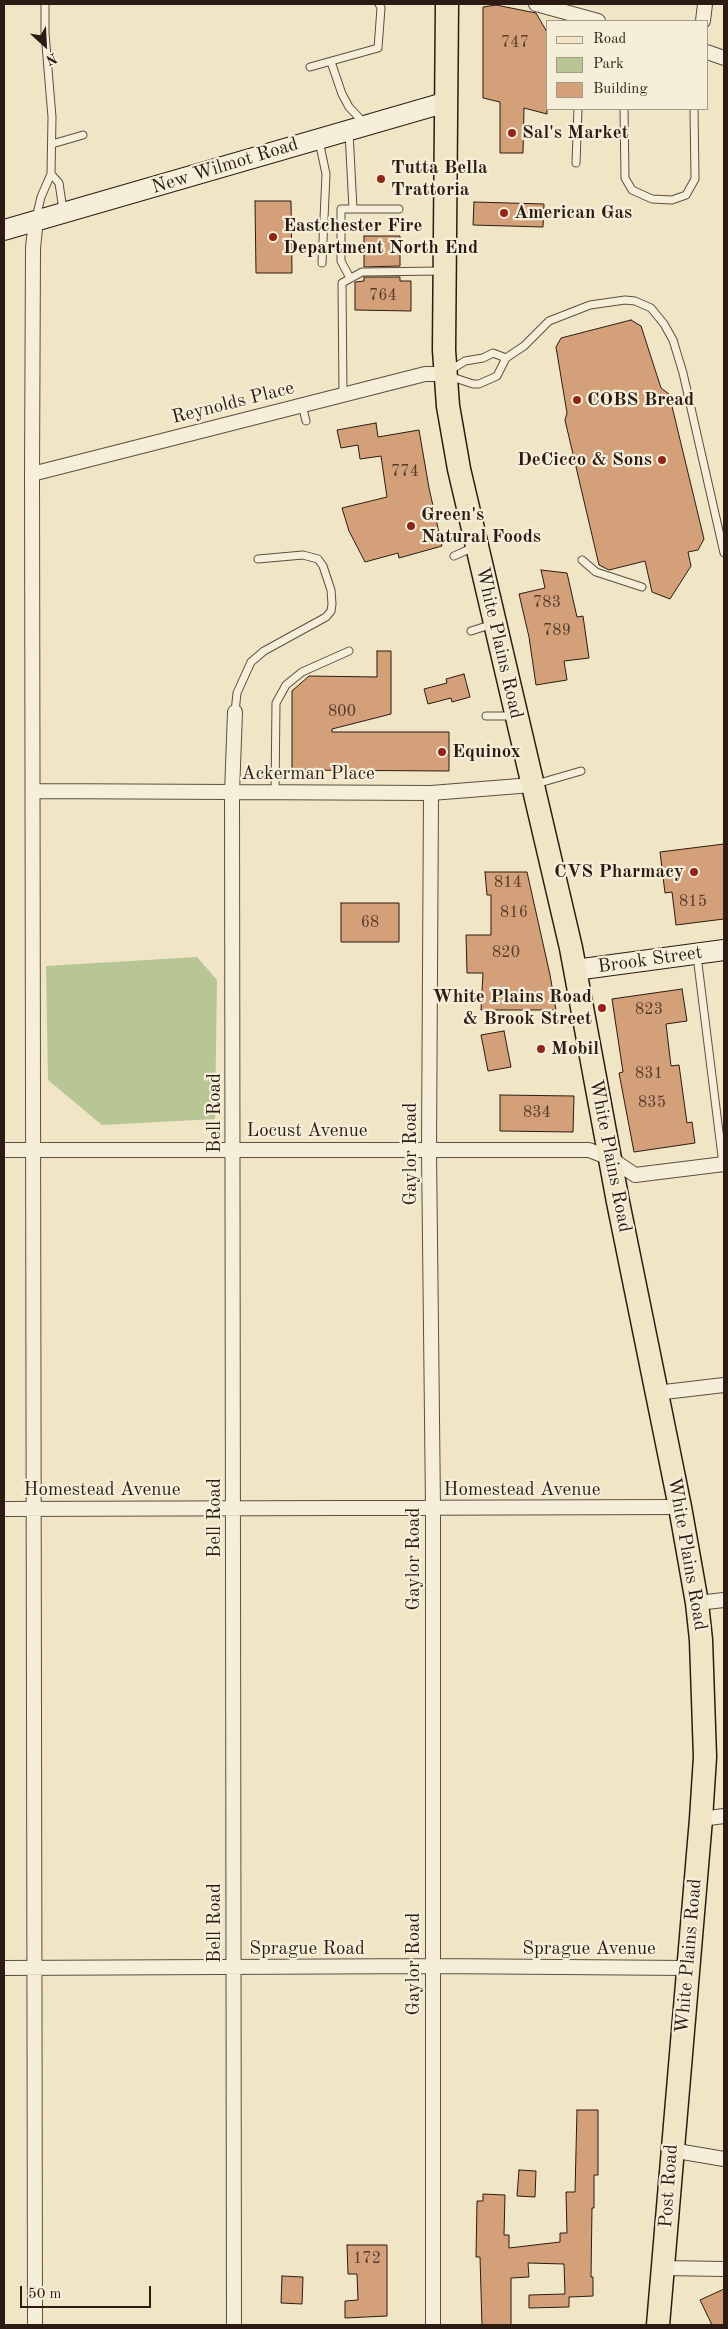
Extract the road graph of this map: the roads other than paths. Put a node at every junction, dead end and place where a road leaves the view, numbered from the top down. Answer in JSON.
{"nodes":[{"id":1,"x":45,"y":4,"type":"edge"},
{"id":2,"x":379,"y":4,"type":"edge"},
{"id":3,"x":446,"y":4,"type":"edge"},
{"id":4,"x":536,"y":4,"type":"edge"},
{"id":5,"x":705,"y":4,"type":"edge"},
{"id":6,"x":581,"y":19,"type":"edge"},
{"id":7,"x":703,"y":20,"type":"edge"},
{"id":8,"x":708,"y":52,"type":"edge"},
{"id":9,"x":724,"y":58,"type":"edge"},
{"id":10,"x":331,"y":62,"type":"junction"},
{"id":11,"x":310,"y":68,"type":"dead end"},
{"id":12,"x":447,"y":102,"type":"junction"},
{"id":13,"x":578,"y":110,"type":"edge"},
{"id":14,"x":624,"y":110,"type":"edge"},
{"id":15,"x":694,"y":110,"type":"edge"},
{"id":16,"x":357,"y":127,"type":"junction"},
{"id":17,"x":83,"y":135,"type":"dead end"},
{"id":18,"x":319,"y":138,"type":"junction"},
{"id":19,"x":52,"y":144,"type":"junction"},
{"id":20,"x":576,"y":163,"type":"dead end"},
{"id":21,"x":51,"y":174,"type":"junction"},
{"id":22,"x":353,"y":209,"type":"junction"},
{"id":23,"x":398,"y":209,"type":"dead end"},
{"id":24,"x":64,"y":212,"type":"junction"},
{"id":25,"x":36,"y":219,"type":"junction"},
{"id":26,"x":4,"y":230,"type":"edge"},
{"id":27,"x":322,"y":263,"type":"dead end"},
{"id":28,"x":444,"y":271,"type":"junction"},
{"id":29,"x":350,"y":278,"type":"junction"},
{"id":30,"x":506,"y":358,"type":"junction"},
{"id":31,"x":444,"y":374,"type":"junction"},
{"id":32,"x":343,"y":394,"type":"junction"},
{"id":33,"x":302,"y":405,"type":"junction"},
{"id":34,"x":306,"y":420,"type":"dead end"},
{"id":35,"x":32,"y":474,"type":"junction"},
{"id":36,"x":476,"y":546,"type":"junction"},
{"id":37,"x":724,"y":553,"type":"edge"},
{"id":38,"x":454,"y":556,"type":"dead end"},
{"id":39,"x":258,"y":559,"type":"dead end"},
{"id":40,"x":582,"y":560,"type":"dead end"},
{"id":41,"x":642,"y":587,"type":"dead end"},
{"id":42,"x":496,"y":624,"type":"junction"},
{"id":43,"x":471,"y":631,"type":"dead end"},
{"id":44,"x":349,"y":652,"type":"dead end"},
{"id":45,"x":235,"y":712,"type":"joint"},
{"id":46,"x":486,"y":716,"type":"dead end"},
{"id":47,"x":516,"y":716,"type":"junction"},
{"id":48,"x":581,"y":771,"type":"dead end"},
{"id":49,"x":532,"y":785,"type":"junction"},
{"id":50,"x":33,"y":791,"type":"junction"},
{"id":51,"x":232,"y":793,"type":"junction"},
{"id":52,"x":275,"y":793,"type":"junction"},
{"id":53,"x":431,"y":793,"type":"junction"},
{"id":54,"x":724,"y":950,"type":"edge"},
{"id":55,"x":696,"y":953,"type":"junction"},
{"id":56,"x":575,"y":970,"type":"junction"},
{"id":57,"x":4,"y":1150,"type":"edge"},
{"id":58,"x":34,"y":1150,"type":"junction"},
{"id":59,"x":234,"y":1150,"type":"junction"},
{"id":60,"x":429,"y":1150,"type":"junction"},
{"id":61,"x":610,"y":1158,"type":"junction"},
{"id":62,"x":724,"y":1164,"type":"edge"},
{"id":63,"x":724,"y":1385,"type":"edge"},
{"id":64,"x":656,"y":1393,"type":"junction"},
{"id":65,"x":680,"y":1507,"type":"junction"},
{"id":66,"x":233,"y":1508,"type":"junction"},
{"id":67,"x":433,"y":1508,"type":"junction"},
{"id":68,"x":4,"y":1509,"type":"edge"},
{"id":69,"x":34,"y":1509,"type":"junction"},
{"id":70,"x":724,"y":1600,"type":"edge"},
{"id":71,"x":698,"y":1604,"type":"junction"},
{"id":72,"x":724,"y":1816,"type":"edge"},
{"id":73,"x":702,"y":1819,"type":"junction"},
{"id":74,"x":433,"y":1966,"type":"junction"},
{"id":75,"x":491,"y":1967,"type":"joint"},
{"id":76,"x":4,"y":1968,"type":"edge"},
{"id":77,"x":35,"y":1968,"type":"junction"},
{"id":78,"x":234,"y":1968,"type":"junction"},
{"id":79,"x":688,"y":1968,"type":"junction"},
{"id":80,"x":681,"y":2046,"type":"joint"},
{"id":81,"x":671,"y":2150,"type":"junction"},
{"id":82,"x":724,"y":2159,"type":"edge"},
{"id":83,"x":663,"y":2268,"type":"junction"},
{"id":84,"x":724,"y":2269,"type":"edge"},
{"id":85,"x":35,"y":2325,"type":"edge"},
{"id":86,"x":234,"y":2325,"type":"edge"},
{"id":87,"x":433,"y":2325,"type":"edge"},
{"id":88,"x":658,"y":2325,"type":"edge"}],
"edges":[{"from":1,"to":19,"type":"lane"},
{"from":2,"to":10,"type":"lane"},
{"from":3,"to":12,"type":"main road","name":"White Plains Road"},
{"from":4,"to":6,"type":"street"},
{"from":5,"to":7,"type":"street"},
{"from":8,"to":9,"type":"street"},
{"from":10,"to":11,"type":"lane"},
{"from":10,"to":16,"type":"lane"},
{"from":12,"to":16,"type":"street","name":"New Wilmot Road"},
{"from":12,"to":28,"type":"main road","name":"White Plains Road"},
{"from":13,"to":20,"type":"lane"},
{"from":14,"to":15,"type":"lane"},
{"from":16,"to":18,"type":"street","name":"New Wilmot Road"},
{"from":16,"to":22,"type":"lane"},
{"from":17,"to":19,"type":"lane"},
{"from":18,"to":24,"type":"street","name":"New Wilmot Road"},
{"from":18,"to":27,"type":"lane"},
{"from":19,"to":21,"type":"lane"},
{"from":21,"to":24,"type":"lane"},
{"from":21,"to":25,"type":"lane"},
{"from":22,"to":23,"type":"lane"},
{"from":22,"to":29,"type":"lane"},
{"from":24,"to":25,"type":"street","name":"New Wilmot Road"},
{"from":25,"to":26,"type":"street","name":"New Wilmot Road"},
{"from":25,"to":35,"type":"street"},
{"from":28,"to":29,"type":"lane"},
{"from":28,"to":31,"type":"main road","name":"White Plains Road"},
{"from":29,"to":32,"type":"lane"},
{"from":30,"to":31,"type":"lane","name":"Reynolds Place"},
{"from":30,"to":31,"type":"lane","name":"Reynolds Place"},
{"from":30,"to":37,"type":"lane","name":"Reynolds Place"},
{"from":31,"to":32,"type":"street","name":"Reynolds Place"},
{"from":31,"to":36,"type":"main road","name":"White Plains Road"},
{"from":32,"to":33,"type":"street","name":"Reynolds Place"},
{"from":33,"to":34,"type":"lane"},
{"from":33,"to":35,"type":"street","name":"Reynolds Place"},
{"from":35,"to":50,"type":"street"},
{"from":36,"to":38,"type":"lane"},
{"from":36,"to":42,"type":"main road","name":"White Plains Road"},
{"from":39,"to":45,"type":"lane"},
{"from":40,"to":41,"type":"lane"},
{"from":42,"to":43,"type":"lane"},
{"from":42,"to":47,"type":"main road","name":"White Plains Road"},
{"from":44,"to":52,"type":"lane"},
{"from":45,"to":51,"type":"street","name":"Bell Road"},
{"from":46,"to":47,"type":"lane"},
{"from":47,"to":49,"type":"main road","name":"White Plains Road"},
{"from":48,"to":49,"type":"lane","name":"Ackerman Place"},
{"from":49,"to":53,"type":"street","name":"Ackerman Place"},
{"from":49,"to":56,"type":"main road","name":"White Plains Road"},
{"from":50,"to":51,"type":"street","name":"Ackerman Place"},
{"from":50,"to":58,"type":"street"},
{"from":51,"to":52,"type":"street","name":"Ackerman Place"},
{"from":51,"to":59,"type":"street","name":"Bell Road"},
{"from":52,"to":53,"type":"street","name":"Ackerman Place"},
{"from":53,"to":60,"type":"street","name":"Gaylor Road"},
{"from":54,"to":55,"type":"street","name":"Brook Street"},
{"from":55,"to":56,"type":"street","name":"Brook Street"},
{"from":55,"to":62,"type":"lane"},
{"from":56,"to":61,"type":"main road","name":"White Plains Road"},
{"from":57,"to":58,"type":"street","name":"Locust Avenue"},
{"from":58,"to":59,"type":"street","name":"Locust Avenue"},
{"from":58,"to":69,"type":"street"},
{"from":59,"to":60,"type":"street","name":"Locust Avenue"},
{"from":59,"to":66,"type":"street","name":"Bell Road"},
{"from":60,"to":61,"type":"street","name":"Locust Avenue"},
{"from":60,"to":67,"type":"street","name":"Gaylor Road"},
{"from":61,"to":62,"type":"street","name":"Locust Avenue"},
{"from":61,"to":64,"type":"main road","name":"White Plains Road"},
{"from":63,"to":64,"type":"street"},
{"from":64,"to":65,"type":"main road","name":"White Plains Road"},
{"from":65,"to":67,"type":"street","name":"Homestead Avenue"},
{"from":65,"to":71,"type":"main road","name":"White Plains Road"},
{"from":66,"to":67,"type":"street","name":"Homestead Avenue"},
{"from":66,"to":69,"type":"street","name":"Homestead Avenue"},
{"from":66,"to":78,"type":"street","name":"Bell Road"},
{"from":67,"to":74,"type":"street","name":"Gaylor Road"},
{"from":68,"to":69,"type":"street","name":"Homestead Avenue"},
{"from":69,"to":77,"type":"street"},
{"from":70,"to":71,"type":"street"},
{"from":71,"to":73,"type":"main road","name":"White Plains Road"},
{"from":72,"to":73,"type":"street"},
{"from":73,"to":79,"type":"main road","name":"White Plains Road"},
{"from":74,"to":75,"type":"street","name":"Sprague Road"},
{"from":74,"to":78,"type":"street","name":"Sprague Road"},
{"from":74,"to":87,"type":"street","name":"Gaylor Road"},
{"from":75,"to":79,"type":"street","name":"Sprague Avenue"},
{"from":76,"to":77,"type":"street","name":"Sprague Road"},
{"from":77,"to":78,"type":"street","name":"Sprague Road"},
{"from":77,"to":85,"type":"street"},
{"from":78,"to":86,"type":"street","name":"Bell Road"},
{"from":79,"to":80,"type":"main road","name":"White Plains Road"},
{"from":80,"to":81,"type":"main road","name":"Post Road"},
{"from":81,"to":82,"type":"street"},
{"from":81,"to":83,"type":"main road","name":"Post Road"},
{"from":83,"to":84,"type":"street"},
{"from":83,"to":88,"type":"main road","name":"Post Road"}]}
